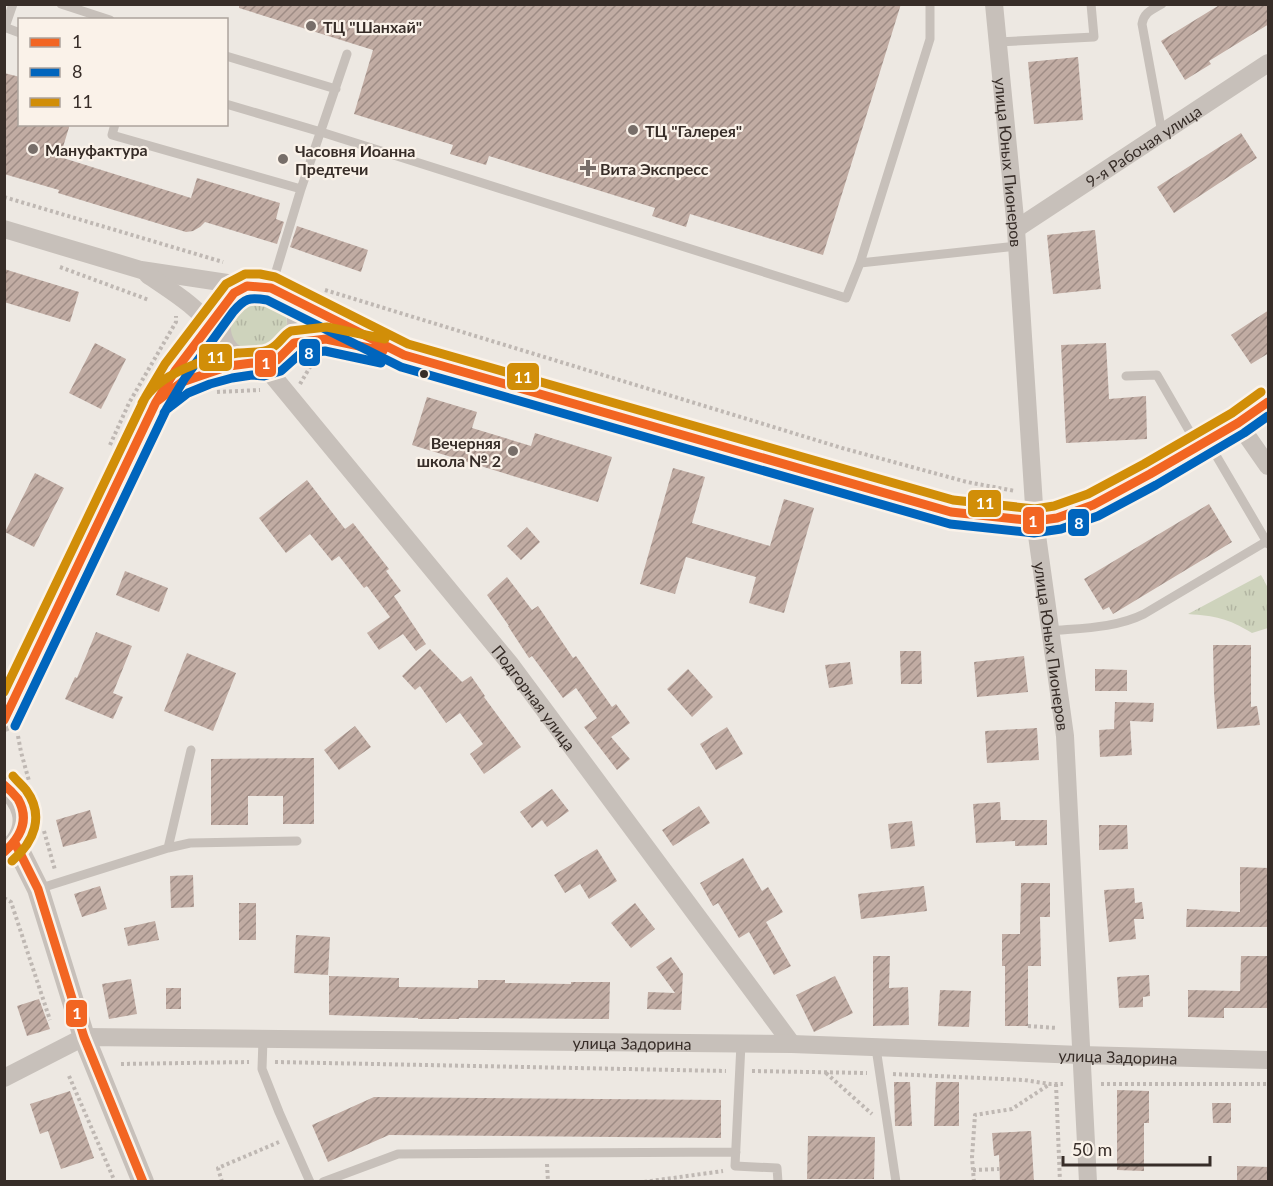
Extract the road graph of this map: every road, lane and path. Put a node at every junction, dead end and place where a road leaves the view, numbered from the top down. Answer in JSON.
{"nodes":[{"id":1,"x":12,"y":4,"type":"edge"},
{"id":2,"x":62,"y":4,"type":"edge"},
{"id":3,"x":930,"y":4,"type":"edge"},
{"id":4,"x":994,"y":4,"type":"edge"},
{"id":5,"x":1091,"y":4,"type":"edge"},
{"id":6,"x":1162,"y":4,"type":"edge"},
{"id":7,"x":104,"y":18,"type":"edge"},
{"id":8,"x":5,"y":27,"type":"edge"},
{"id":9,"x":998,"y":42,"type":"junction"},
{"id":10,"x":347,"y":54,"type":"dead end"},
{"id":11,"x":228,"y":57,"type":"edge"},
{"id":12,"x":1269,"y":63,"type":"edge"},
{"id":13,"x":336,"y":89,"type":"junction"},
{"id":14,"x":228,"y":105,"type":"edge"},
{"id":15,"x":114,"y":126,"type":"edge"},
{"id":16,"x":321,"y":132,"type":"junction"},
{"id":17,"x":1162,"y":133,"type":"junction"},
{"id":18,"x":301,"y":189,"type":"junction"},
{"id":19,"x":4,"y":197,"type":"edge"},
{"id":20,"x":4,"y":228,"type":"edge"},
{"id":21,"x":1017,"y":237,"type":"junction"},
{"id":22,"x":860,"y":263,"type":"junction"},
{"id":23,"x":233,"y":264,"type":"dead end"},
{"id":24,"x":58,"y":266,"type":"dead end"},
{"id":25,"x":141,"y":270,"type":"junction"},
{"id":26,"x":247,"y":286,"type":"junction"},
{"id":27,"x":322,"y":289,"type":"dead end"},
{"id":28,"x":278,"y":291,"type":"junction"},
{"id":29,"x":345,"y":296,"type":"junction"},
{"id":30,"x":153,"y":301,"type":"dead end"},
{"id":31,"x":224,"y":304,"type":"junction"},
{"id":32,"x":210,"y":323,"type":"junction"},
{"id":33,"x":330,"y":329,"type":"junction"},
{"id":34,"x":223,"y":343,"type":"junction"},
{"id":35,"x":294,"y":343,"type":"junction"},
{"id":36,"x":258,"y":364,"type":"junction"},
{"id":37,"x":1126,"y":376,"type":"dead end"},
{"id":38,"x":211,"y":393,"type":"dead end"},
{"id":39,"x":288,"y":395,"type":"junction"},
{"id":40,"x":156,"y":402,"type":"junction"},
{"id":41,"x":1269,"y":402,"type":"edge"},
{"id":42,"x":1238,"y":423,"type":"junction"},
{"id":43,"x":1202,"y":443,"type":"junction"},
{"id":44,"x":1269,"y":465,"type":"edge"},
{"id":45,"x":1034,"y":494,"type":"junction"},
{"id":46,"x":1035,"y":521,"type":"junction"},
{"id":47,"x":1268,"y":542,"type":"edge"},
{"id":48,"x":1050,"y":631,"type":"junction"},
{"id":49,"x":11,"y":725,"type":"edge"},
{"id":50,"x":191,"y":750,"type":"dead end"},
{"id":51,"x":30,"y":785,"type":"dead end"},
{"id":52,"x":5,"y":786,"type":"edge"},
{"id":53,"x":43,"y":828,"type":"dead end"},
{"id":54,"x":297,"y":841,"type":"dead end"},
{"id":55,"x":10,"y":848,"type":"edge"},
{"id":56,"x":168,"y":848,"type":"junction"},
{"id":57,"x":48,"y":885,"type":"junction"},
{"id":58,"x":4,"y":898,"type":"edge"},
{"id":59,"x":50,"y":1020,"type":"dead end"},
{"id":60,"x":1028,"y":1026,"type":"dead end"},
{"id":61,"x":1057,"y":1028,"type":"dead end"},
{"id":62,"x":84,"y":1037,"type":"junction"},
{"id":63,"x":263,"y":1039,"type":"junction"},
{"id":64,"x":741,"y":1044,"type":"junction"},
{"id":65,"x":792,"y":1044,"type":"junction"},
{"id":66,"x":876,"y":1048,"type":"junction"},
{"id":67,"x":1081,"y":1055,"type":"junction"},
{"id":68,"x":1269,"y":1059,"type":"edge"},
{"id":69,"x":262,"y":1062,"type":"junction"},
{"id":70,"x":121,"y":1064,"type":"dead end"},
{"id":71,"x":740,"y":1071,"type":"junction"},
{"id":72,"x":825,"y":1072,"type":"junction"},
{"id":73,"x":880,"y":1073,"type":"junction"},
{"id":74,"x":69,"y":1076,"type":"dead end"},
{"id":75,"x":4,"y":1078,"type":"edge"},
{"id":76,"x":1053,"y":1084,"type":"junction"},
{"id":77,"x":1062,"y":1084,"type":"dead end"},
{"id":78,"x":1099,"y":1084,"type":"dead end"},
{"id":79,"x":1269,"y":1084,"type":"edge"},
{"id":80,"x":888,"y":1128,"type":"junction"},
{"id":81,"x":290,"y":1137,"type":"junction"},
{"id":82,"x":736,"y":1152,"type":"junction"},
{"id":83,"x":735,"y":1166,"type":"junction"},
{"id":84,"x":999,"y":1169,"type":"dead end"},
{"id":85,"x":973,"y":1170,"type":"junction"},
{"id":86,"x":115,"y":1182,"type":"edge"},
{"id":87,"x":143,"y":1182,"type":"edge"},
{"id":88,"x":222,"y":1182,"type":"edge"},
{"id":89,"x":310,"y":1182,"type":"edge"},
{"id":90,"x":323,"y":1182,"type":"edge"},
{"id":91,"x":644,"y":1182,"type":"edge"},
{"id":92,"x":778,"y":1182,"type":"edge"},
{"id":93,"x":896,"y":1182,"type":"edge"},
{"id":94,"x":974,"y":1182,"type":"edge"},
{"id":95,"x":1059,"y":1182,"type":"edge"},
{"id":96,"x":1088,"y":1182,"type":"edge"}],
"edges":[{"from":1,"to":8,"type":"lane"},
{"from":2,"to":7,"type":"lane"},
{"from":3,"to":22,"type":"lane"},
{"from":4,"to":9,"type":"street","name":"улица Юных Пионеров"},
{"from":5,"to":9,"type":"lane"},
{"from":6,"to":17,"type":"lane"},
{"from":9,"to":21,"type":"street","name":"улица Юных Пионеров"},
{"from":10,"to":13,"type":"lane"},
{"from":11,"to":13,"type":"lane"},
{"from":12,"to":17,"type":"street","name":"9-я Рабочая улица"},
{"from":13,"to":16,"type":"lane"},
{"from":14,"to":16,"type":"lane"},
{"from":15,"to":18,"type":"lane"},
{"from":16,"to":18,"type":"lane"},
{"from":16,"to":22,"type":"lane"},
{"from":17,"to":21,"type":"street","name":"9-я Рабочая улица"},
{"from":18,"to":28,"type":"lane"},
{"from":19,"to":23,"type":"path"},
{"from":20,"to":25,"type":"street"},
{"from":21,"to":22,"type":"lane"},
{"from":21,"to":45,"type":"street","name":"улица Юных Пионеров"},
{"from":24,"to":30,"type":"path"},
{"from":25,"to":26,"type":"street"},
{"from":25,"to":32,"type":"street"},
{"from":26,"to":28,"type":"street"},
{"from":26,"to":31,"type":"street"},
{"from":27,"to":29,"type":"path"},
{"from":28,"to":33,"type":"street"},
{"from":28,"to":35,"type":"street"},
{"from":29,"to":33,"type":"path"},
{"from":29,"to":45,"type":"path"},
{"from":31,"to":32,"type":"street"},
{"from":31,"to":34,"type":"street"},
{"from":32,"to":34,"type":"street"},
{"from":32,"to":40,"type":"street"},
{"from":33,"to":35,"type":"street"},
{"from":33,"to":39,"type":"path"},
{"from":33,"to":46,"type":"street"},
{"from":34,"to":36,"type":"street"},
{"from":35,"to":36,"type":"street"},
{"from":36,"to":39,"type":"street","name":"Подгорная улица"},
{"from":36,"to":40,"type":"street"},
{"from":37,"to":43,"type":"lane"},
{"from":38,"to":39,"type":"path"},
{"from":39,"to":65,"type":"street","name":"Подгорная улица"},
{"from":40,"to":49,"type":"street"},
{"from":41,"to":42,"type":"street"},
{"from":42,"to":43,"type":"street"},
{"from":42,"to":44,"type":"street"},
{"from":43,"to":46,"type":"street"},
{"from":43,"to":47,"type":"lane"},
{"from":45,"to":46,"type":"street","name":"улица Юных Пионеров"},
{"from":46,"to":48,"type":"street","name":"улица Юных Пионеров"},
{"from":47,"to":48,"type":"lane"},
{"from":48,"to":67,"type":"street","name":"улица Юных Пионеров"},
{"from":49,"to":51,"type":"path"},
{"from":50,"to":56,"type":"lane"},
{"from":52,"to":55,"type":"street"},
{"from":53,"to":57,"type":"path"},
{"from":54,"to":56,"type":"lane"},
{"from":55,"to":57,"type":"street"},
{"from":56,"to":57,"type":"lane"},
{"from":57,"to":62,"type":"street"},
{"from":58,"to":59,"type":"path"},
{"from":60,"to":61,"type":"path"},
{"from":62,"to":63,"type":"street","name":"улица Задорина"},
{"from":62,"to":75,"type":"street","name":"улица Задорина"},
{"from":62,"to":87,"type":"street"},
{"from":63,"to":64,"type":"street","name":"улица Задорина"},
{"from":63,"to":69,"type":"lane"},
{"from":64,"to":65,"type":"street","name":"улица Задорина"},
{"from":64,"to":71,"type":"lane"},
{"from":65,"to":66,"type":"street","name":"улица Задорина"},
{"from":66,"to":67,"type":"street","name":"улица Задорина"},
{"from":66,"to":73,"type":"lane"},
{"from":67,"to":68,"type":"street","name":"улица Задорина"},
{"from":67,"to":96,"type":"street","name":"улица Юных Пионеров"},
{"from":69,"to":70,"type":"path"},
{"from":69,"to":71,"type":"path"},
{"from":69,"to":81,"type":"lane"},
{"from":71,"to":72,"type":"path"},
{"from":71,"to":82,"type":"lane"},
{"from":72,"to":73,"type":"path"},
{"from":72,"to":80,"type":"path"},
{"from":73,"to":76,"type":"path"},
{"from":73,"to":80,"type":"lane"},
{"from":74,"to":86,"type":"path"},
{"from":76,"to":77,"type":"path"},
{"from":76,"to":85,"type":"path"},
{"from":76,"to":95,"type":"path"},
{"from":78,"to":79,"type":"path"},
{"from":80,"to":93,"type":"lane"},
{"from":81,"to":88,"type":"path"},
{"from":81,"to":89,"type":"lane"},
{"from":82,"to":83,"type":"lane"},
{"from":82,"to":90,"type":"lane"},
{"from":83,"to":91,"type":"path"},
{"from":83,"to":92,"type":"lane"},
{"from":84,"to":85,"type":"path"},
{"from":85,"to":94,"type":"path"}]}
